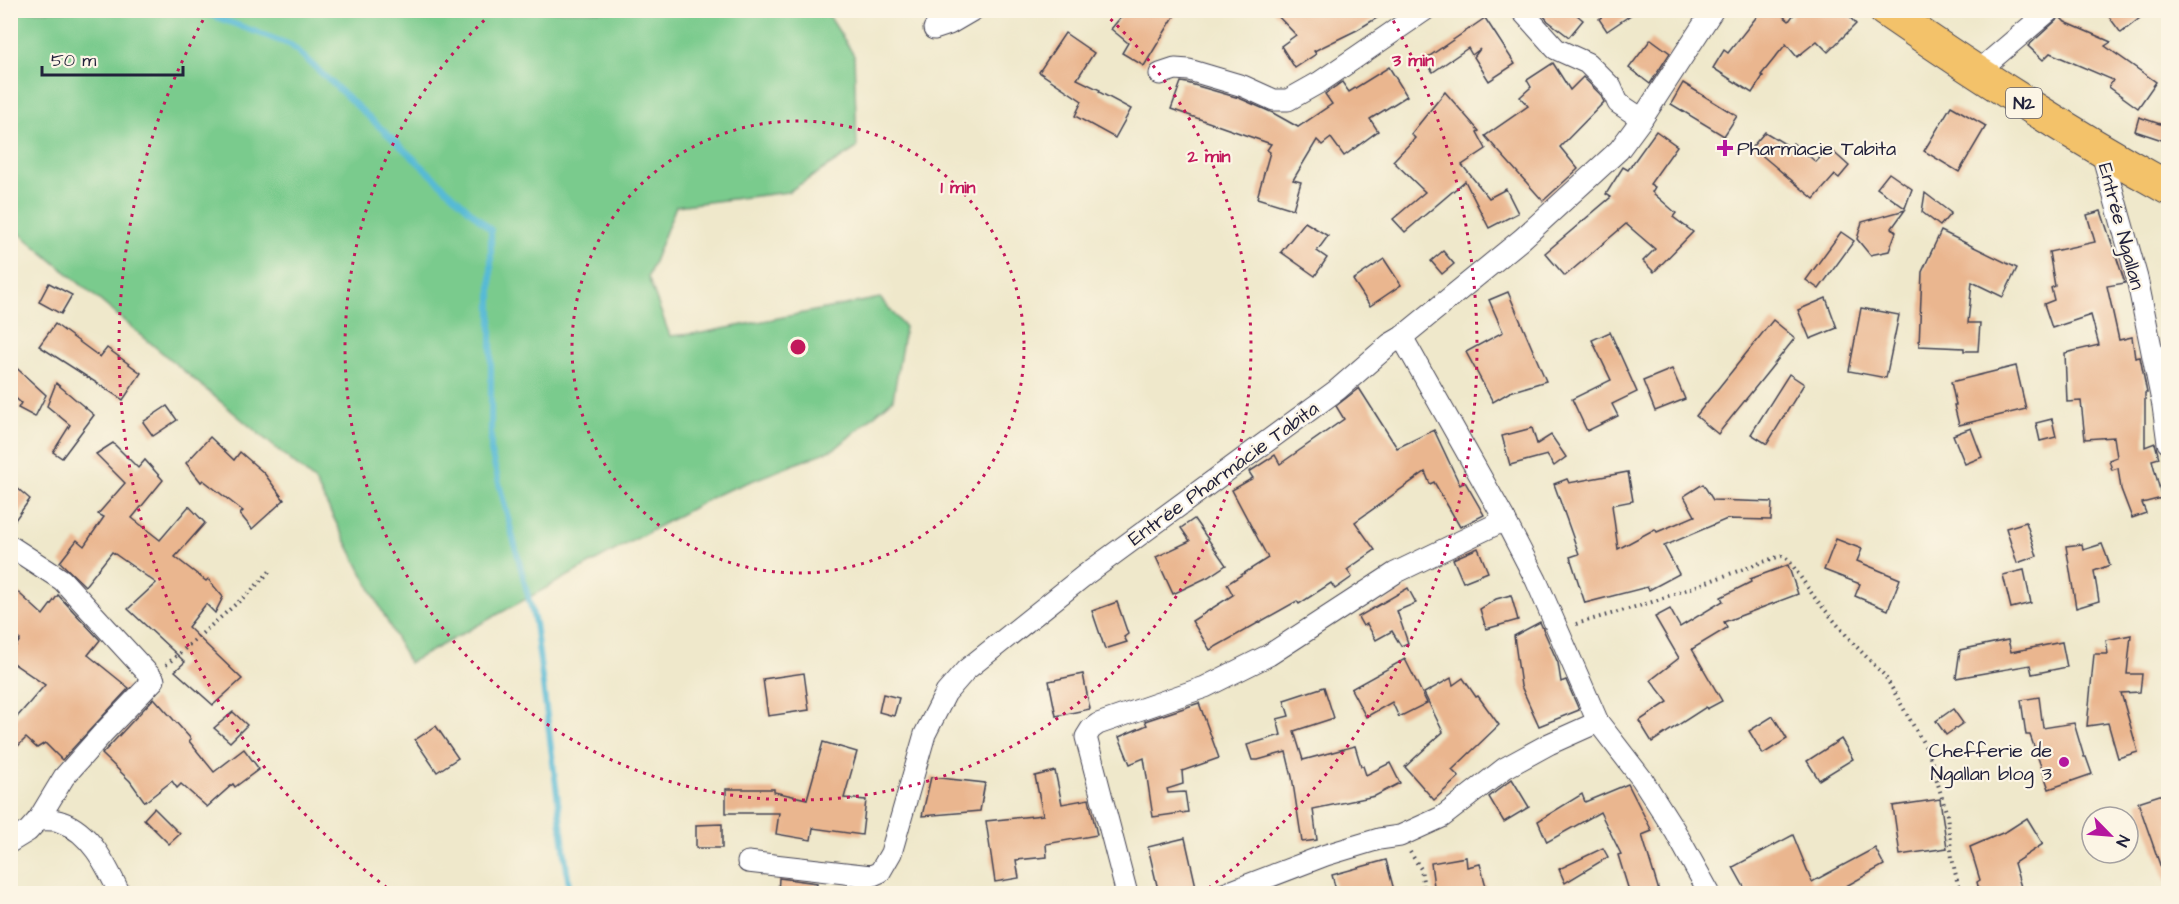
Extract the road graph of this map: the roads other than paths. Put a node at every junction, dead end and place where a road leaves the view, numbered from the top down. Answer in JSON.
{"nodes":[{"id":1,"x":973,"y":10,"type":"edge"},
{"id":2,"x":1425,"y":10,"type":"edge"},
{"id":3,"x":1521,"y":10,"type":"edge"},
{"id":4,"x":1713,"y":10,"type":"edge"},
{"id":5,"x":1884,"y":10,"type":"edge"},
{"id":6,"x":2050,"y":10,"type":"edge"},
{"id":7,"x":934,"y":29,"type":"dead end"},
{"id":8,"x":1976,"y":73,"type":"junction"},
{"id":9,"x":1160,"y":74,"type":"dead end"},
{"id":10,"x":1642,"y":119,"type":"junction"},
{"id":11,"x":2101,"y":150,"type":"junction"},
{"id":12,"x":2169,"y":188,"type":"edge"},
{"id":13,"x":1402,"y":337,"type":"junction"},
{"id":14,"x":2169,"y":443,"type":"edge"},
{"id":15,"x":1505,"y":520,"type":"junction"},
{"id":16,"x":10,"y":546,"type":"edge"},
{"id":17,"x":1598,"y":722,"type":"junction"},
{"id":18,"x":38,"y":820,"type":"junction"},
{"id":19,"x":10,"y":842,"type":"edge"},
{"id":20,"x":748,"y":862,"type":"dead end"},
{"id":21,"x":120,"y":894,"type":"edge"},
{"id":22,"x":1127,"y":894,"type":"edge"},
{"id":23,"x":1224,"y":894,"type":"edge"},
{"id":24,"x":1710,"y":894,"type":"edge"}],
"edges":[{"from":1,"to":7,"type":"street"},
{"from":2,"to":9,"type":"street"},
{"from":3,"to":10,"type":"street"},
{"from":4,"to":10,"type":"street","name":"Entrée Pharmacie Tabita"},
{"from":5,"to":8,"type":"highway","number":"N2"},
{"from":6,"to":8,"type":"street"},
{"from":8,"to":11,"type":"highway","number":"N2"},
{"from":10,"to":13,"type":"street","name":"Entrée Pharmacie Tabita"},
{"from":11,"to":12,"type":"highway","number":"N2"},
{"from":11,"to":14,"type":"street","name":"Entrée Ngallan"},
{"from":13,"to":15,"type":"street"},
{"from":13,"to":20,"type":"street","name":"Entrée Pharmacie Tabita"},
{"from":15,"to":17,"type":"street"},
{"from":15,"to":22,"type":"street"},
{"from":16,"to":18,"type":"street"},
{"from":17,"to":23,"type":"street"},
{"from":17,"to":24,"type":"street"},
{"from":18,"to":19,"type":"street"},
{"from":18,"to":21,"type":"street"}]}
